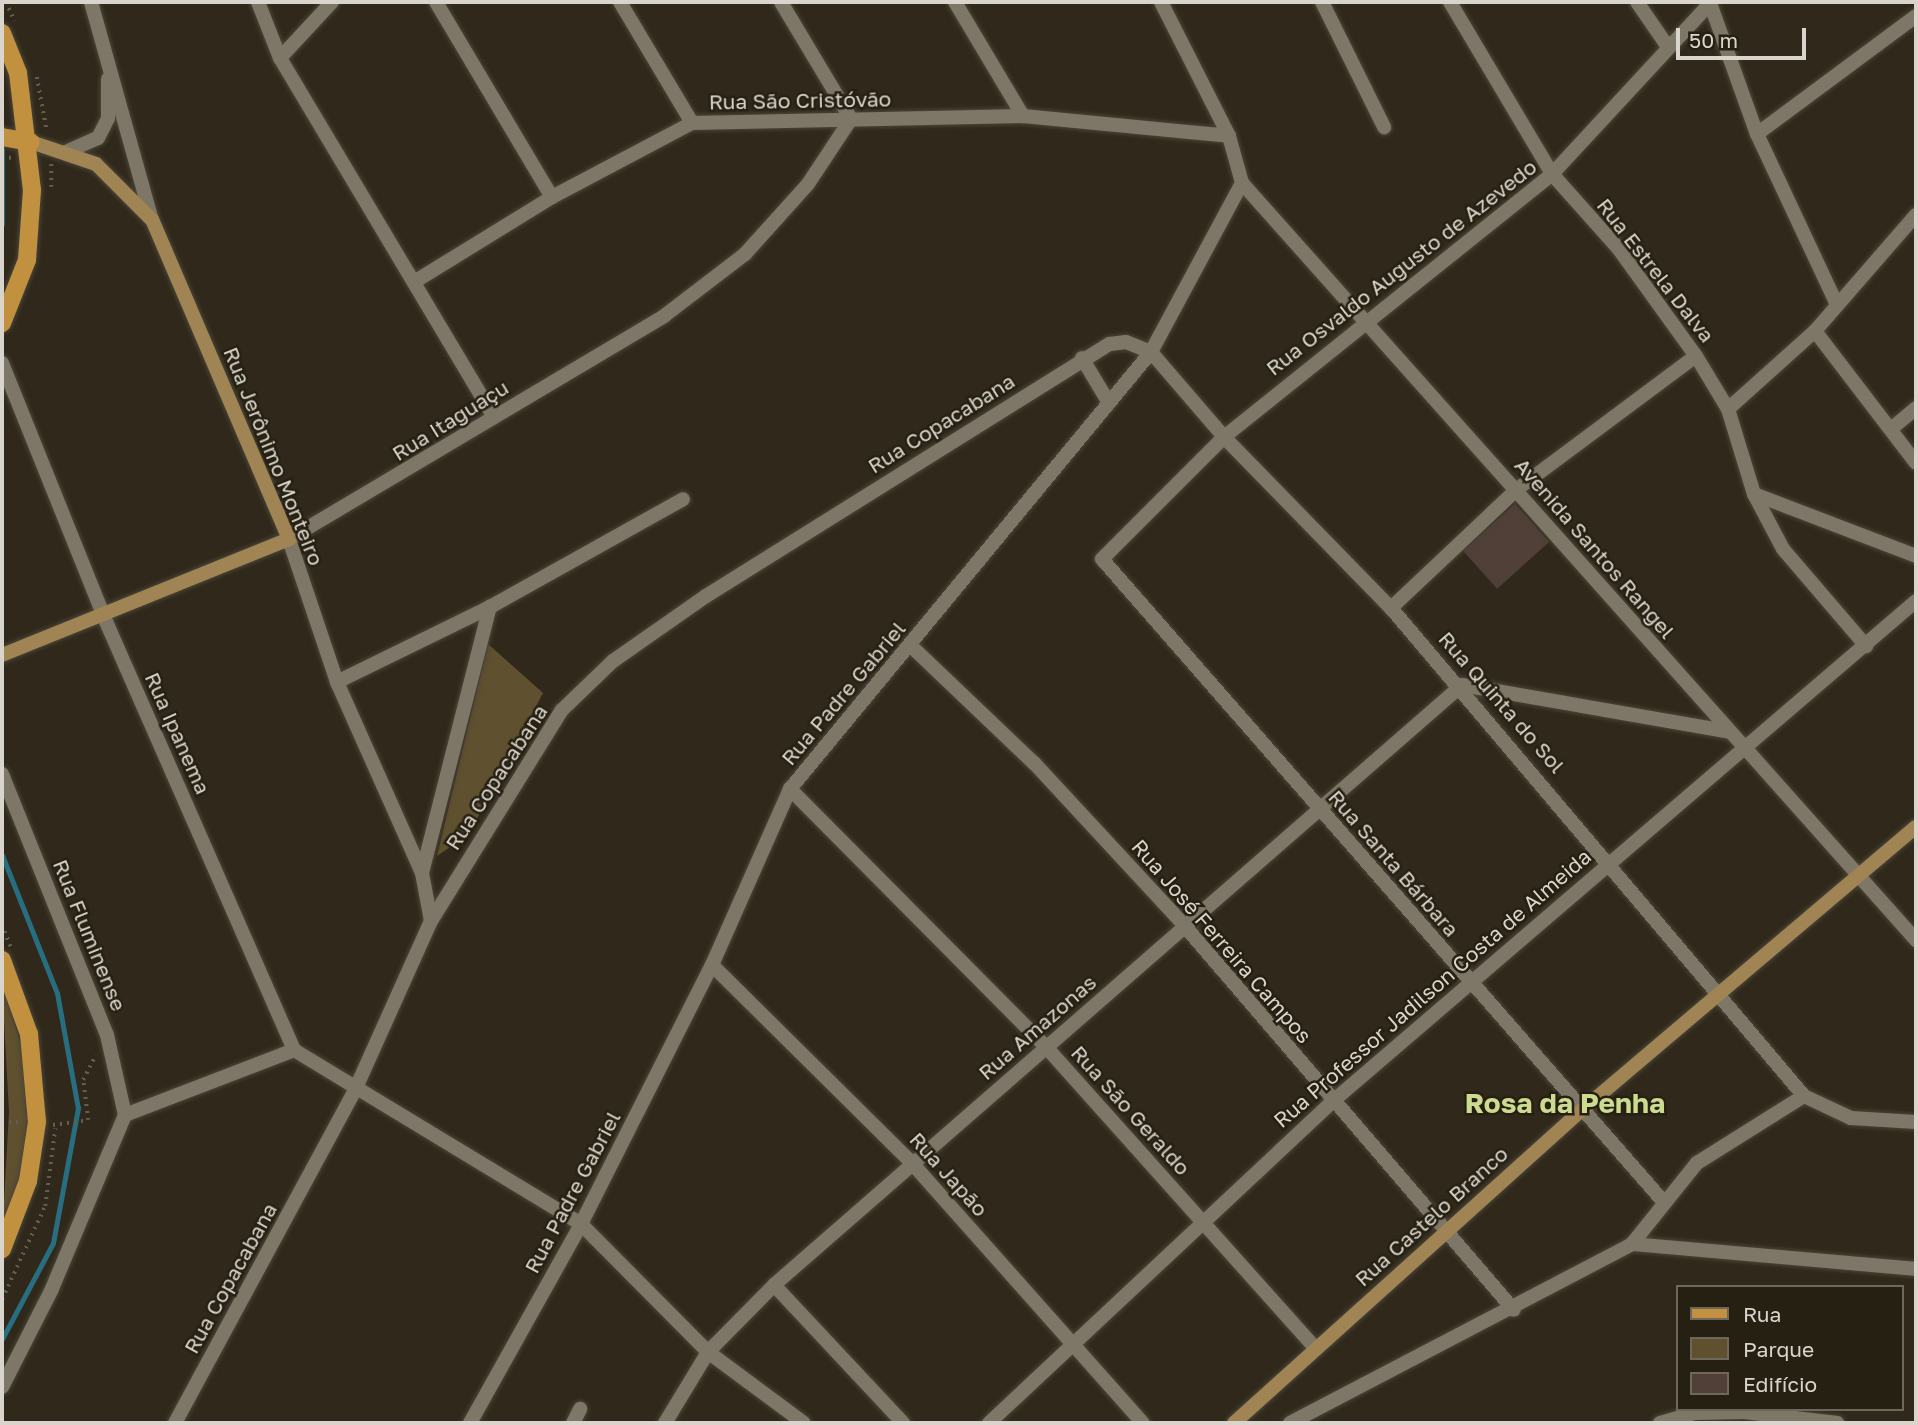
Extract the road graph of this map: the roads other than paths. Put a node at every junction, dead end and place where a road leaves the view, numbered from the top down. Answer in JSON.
{"nodes":[{"id":1,"x":91,"y":2,"type":"edge"},
{"id":2,"x":258,"y":2,"type":"edge"},
{"id":3,"x":332,"y":2,"type":"edge"},
{"id":4,"x":436,"y":2,"type":"edge"},
{"id":5,"x":620,"y":2,"type":"edge"},
{"id":6,"x":781,"y":2,"type":"edge"},
{"id":7,"x":955,"y":2,"type":"edge"},
{"id":8,"x":1161,"y":2,"type":"edge"},
{"id":9,"x":1322,"y":2,"type":"edge"},
{"id":10,"x":1450,"y":2,"type":"edge"},
{"id":11,"x":1637,"y":2,"type":"edge"},
{"id":12,"x":1710,"y":3,"type":"edge"},
{"id":13,"x":1916,"y":16,"type":"edge"},
{"id":14,"x":2,"y":33,"type":"edge"},
{"id":15,"x":1666,"y":44,"type":"junction"},
{"id":16,"x":280,"y":58,"type":"junction"},
{"id":17,"x":108,"y":60,"type":"junction"},
{"id":18,"x":1023,"y":117,"type":"junction"},
{"id":19,"x":851,"y":120,"type":"junction"},
{"id":20,"x":692,"y":123,"type":"junction"},
{"id":21,"x":1384,"y":127,"type":"dead end"},
{"id":22,"x":1757,"y":134,"type":"junction"},
{"id":23,"x":1228,"y":136,"type":"junction"},
{"id":24,"x":18,"y":139,"type":"edge"},
{"id":25,"x":66,"y":152,"type":"junction"},
{"id":26,"x":1552,"y":174,"type":"junction"},
{"id":27,"x":1242,"y":183,"type":"junction"},
{"id":28,"x":552,"y":197,"type":"junction"},
{"id":29,"x":1916,"y":215,"type":"edge"},
{"id":30,"x":152,"y":220,"type":"junction"},
{"id":31,"x":414,"y":282,"type":"junction"},
{"id":32,"x":1837,"y":305,"type":"junction"},
{"id":33,"x":1363,"y":321,"type":"junction"},
{"id":34,"x":2,"y":323,"type":"edge"},
{"id":35,"x":1815,"y":331,"type":"junction"},
{"id":36,"x":1151,"y":352,"type":"junction"},
{"id":37,"x":1696,"y":356,"type":"junction"},
{"id":38,"x":1082,"y":358,"type":"junction"},
{"id":39,"x":2,"y":363,"type":"edge"},
{"id":40,"x":1109,"y":403,"type":"junction"},
{"id":41,"x":1916,"y":408,"type":"edge"},
{"id":42,"x":1728,"y":409,"type":"junction"},
{"id":43,"x":494,"y":417,"type":"junction"},
{"id":44,"x":1891,"y":429,"type":"junction"},
{"id":45,"x":1224,"y":436,"type":"junction"},
{"id":46,"x":1916,"y":463,"type":"edge"},
{"id":47,"x":1516,"y":490,"type":"junction"},
{"id":48,"x":1754,"y":494,"type":"junction"},
{"id":49,"x":683,"y":499,"type":"dead end"},
{"id":50,"x":289,"y":539,"type":"junction"},
{"id":51,"x":1103,"y":550,"type":"joint"},
{"id":52,"x":1916,"y":556,"type":"edge"},
{"id":53,"x":1916,"y":601,"type":"edge"},
{"id":54,"x":489,"y":607,"type":"junction"},
{"id":55,"x":1391,"y":608,"type":"junction"},
{"id":56,"x":104,"y":617,"type":"junction"},
{"id":57,"x":911,"y":646,"type":"junction"},
{"id":58,"x":1866,"y":646,"type":"junction"},
{"id":59,"x":2,"y":655,"type":"edge"},
{"id":60,"x":337,"y":681,"type":"junction"},
{"id":61,"x":1462,"y":685,"type":"junction"},
{"id":62,"x":1730,"y":732,"type":"junction"},
{"id":63,"x":1744,"y":748,"type":"junction"},
{"id":64,"x":2,"y":774,"type":"edge"},
{"id":65,"x":790,"y":789,"type":"junction"},
{"id":66,"x":1320,"y":809,"type":"junction"},
{"id":67,"x":1916,"y":827,"type":"edge"},
{"id":68,"x":1609,"y":860,"type":"junction"},
{"id":69,"x":422,"y":873,"type":"junction"},
{"id":70,"x":1860,"y":876,"type":"junction"},
{"id":71,"x":431,"y":921,"type":"junction"},
{"id":72,"x":1183,"y":924,"type":"junction"},
{"id":73,"x":1916,"y":940,"type":"edge"},
{"id":74,"x":2,"y":960,"type":"edge"},
{"id":75,"x":712,"y":965,"type":"junction"},
{"id":76,"x":1469,"y":981,"type":"junction"},
{"id":77,"x":1720,"y":992,"type":"junction"},
{"id":78,"x":1047,"y":1048,"type":"junction"},
{"id":79,"x":294,"y":1050,"type":"junction"},
{"id":80,"x":355,"y":1090,"type":"junction"},
{"id":81,"x":1804,"y":1096,"type":"junction"},
{"id":82,"x":1333,"y":1101,"type":"junction"},
{"id":83,"x":1581,"y":1110,"type":"junction"},
{"id":84,"x":124,"y":1115,"type":"junction"},
{"id":85,"x":1916,"y":1122,"type":"edge"},
{"id":86,"x":911,"y":1162,"type":"junction"},
{"id":87,"x":1662,"y":1200,"type":"junction"},
{"id":88,"x":1203,"y":1221,"type":"junction"},
{"id":89,"x":581,"y":1224,"type":"junction"},
{"id":90,"x":1447,"y":1231,"type":"junction"},
{"id":91,"x":1632,"y":1244,"type":"junction"},
{"id":92,"x":2,"y":1249,"type":"edge"},
{"id":93,"x":1916,"y":1269,"type":"edge"},
{"id":94,"x":774,"y":1286,"type":"junction"},
{"id":95,"x":1514,"y":1310,"type":"junction"},
{"id":96,"x":1072,"y":1343,"type":"junction"},
{"id":97,"x":1315,"y":1348,"type":"junction"},
{"id":98,"x":708,"y":1352,"type":"junction"},
{"id":99,"x":2,"y":1387,"type":"edge"},
{"id":100,"x":580,"y":1409,"type":"dead end"},
{"id":101,"x":175,"y":1423,"type":"edge"},
{"id":102,"x":470,"y":1423,"type":"edge"},
{"id":103,"x":573,"y":1423,"type":"edge"},
{"id":104,"x":665,"y":1423,"type":"edge"},
{"id":105,"x":804,"y":1423,"type":"edge"},
{"id":106,"x":902,"y":1423,"type":"edge"},
{"id":107,"x":989,"y":1423,"type":"edge"},
{"id":108,"x":1143,"y":1423,"type":"edge"},
{"id":109,"x":1234,"y":1423,"type":"edge"},
{"id":110,"x":1290,"y":1423,"type":"edge"},
{"id":111,"x":1660,"y":1423,"type":"edge"},
{"id":112,"x":1837,"y":1423,"type":"edge"}],
"edges":[{"from":1,"to":17,"type":"street","name":"Rua Jerônimo Monteiro"},
{"from":2,"to":16,"type":"street"},
{"from":3,"to":16,"type":"street"},
{"from":4,"to":28,"type":"street"},
{"from":5,"to":20,"type":"street"},
{"from":6,"to":19,"type":"street"},
{"from":7,"to":18,"type":"street"},
{"from":8,"to":23,"type":"street"},
{"from":9,"to":21,"type":"street"},
{"from":10,"to":26,"type":"street","name":"Rua Estrela Dalva"},
{"from":11,"to":15,"type":"street"},
{"from":12,"to":15,"type":"street","name":"Rua Osvaldo Augusto de Azevedo"},
{"from":12,"to":22,"type":"street"},
{"from":13,"to":22,"type":"street"},
{"from":14,"to":24,"type":"main road"},
{"from":15,"to":26,"type":"street","name":"Rua Osvaldo Augusto de Azevedo"},
{"from":16,"to":31,"type":"street"},
{"from":17,"to":25,"type":"street"},
{"from":17,"to":30,"type":"street","name":"Rua Jerônimo Monteiro"},
{"from":18,"to":19,"type":"street","name":"Rua São Cristóvão"},
{"from":18,"to":23,"type":"street","name":"Rua São Cristóvão"},
{"from":19,"to":20,"type":"street","name":"Rua São Cristóvão"},
{"from":19,"to":43,"type":"street","name":"Rua Itaguaçu"},
{"from":20,"to":28,"type":"street","name":"Rua São Cristóvão"},
{"from":22,"to":32,"type":"street"},
{"from":23,"to":27,"type":"street"},
{"from":24,"to":25,"type":"street"},
{"from":24,"to":34,"type":"main road"},
{"from":25,"to":30,"type":"street"},
{"from":26,"to":33,"type":"street","name":"Rua Osvaldo Augusto de Azevedo"},
{"from":26,"to":37,"type":"street","name":"Rua Estrela Dalva"},
{"from":27,"to":33,"type":"street","name":"Avenida Santos Rangel"},
{"from":27,"to":36,"type":"street","name":"Rua Padre Gabriel"},
{"from":28,"to":31,"type":"street","name":"Rua São Cristóvão"},
{"from":29,"to":32,"type":"street"},
{"from":30,"to":50,"type":"street","name":"Rua Jerônimo Monteiro"},
{"from":31,"to":43,"type":"street"},
{"from":32,"to":35,"type":"street"},
{"from":33,"to":45,"type":"street","name":"Rua Osvaldo Augusto de Azevedo"},
{"from":33,"to":47,"type":"street","name":"Avenida Santos Rangel"},
{"from":35,"to":42,"type":"street"},
{"from":35,"to":44,"type":"street"},
{"from":36,"to":38,"type":"street","name":"Rua Copacabana"},
{"from":36,"to":40,"type":"street","name":"Rua Padre Gabriel"},
{"from":36,"to":45,"type":"street","name":"Rua Quinta do Sol"},
{"from":37,"to":42,"type":"street","name":"Rua Estrela Dalva"},
{"from":37,"to":47,"type":"street"},
{"from":38,"to":40,"type":"street"},
{"from":38,"to":71,"type":"street","name":"Rua Copacabana"},
{"from":39,"to":56,"type":"street","name":"Rua Ipanema"},
{"from":40,"to":57,"type":"street","name":"Rua Padre Gabriel"},
{"from":41,"to":44,"type":"street"},
{"from":42,"to":48,"type":"street","name":"Rua Estrela Dalva"},
{"from":43,"to":50,"type":"street","name":"Rua Itaguaçu"},
{"from":44,"to":46,"type":"street"},
{"from":45,"to":51,"type":"street","name":"Rua Osvaldo Augusto de Azevedo"},
{"from":45,"to":55,"type":"street","name":"Rua Quinta do Sol"},
{"from":47,"to":55,"type":"street"},
{"from":47,"to":62,"type":"street","name":"Avenida Santos Rangel"},
{"from":48,"to":52,"type":"street"},
{"from":48,"to":58,"type":"street","name":"Rua Estrela Dalva"},
{"from":49,"to":54,"type":"street"},
{"from":50,"to":56,"type":"street","name":"Rua Itaguaçu"},
{"from":50,"to":60,"type":"street","name":"Rua Jerônimo Monteiro"},
{"from":51,"to":66,"type":"street","name":"Rua Santa Bárbara"},
{"from":53,"to":58,"type":"street","name":"Rua Professor Jadilson Costa de Almeida"},
{"from":54,"to":60,"type":"street"},
{"from":54,"to":69,"type":"street"},
{"from":55,"to":61,"type":"street","name":"Rua Quinta do Sol"},
{"from":56,"to":59,"type":"street","name":"Rua Itaguaçu"},
{"from":56,"to":79,"type":"street","name":"Rua Ipanema"},
{"from":57,"to":65,"type":"street","name":"Rua Padre Gabriel"},
{"from":57,"to":72,"type":"street","name":"Rua José Ferreira Campos"},
{"from":58,"to":63,"type":"street","name":"Rua Professor Jadilson Costa de Almeida"},
{"from":60,"to":69,"type":"street","name":"Rua Jerônimo Monteiro"},
{"from":61,"to":62,"type":"street"},
{"from":61,"to":66,"type":"street","name":"Rua Amazonas"},
{"from":61,"to":68,"type":"street","name":"Rua Quinta do Sol"},
{"from":62,"to":63,"type":"street","name":"Avenida Santos Rangel"},
{"from":63,"to":68,"type":"street","name":"Rua Professor Jadilson Costa de Almeida"},
{"from":63,"to":70,"type":"street","name":"Avenida Santos Rangel"},
{"from":64,"to":84,"type":"street","name":"Rua Fluminense"},
{"from":65,"to":75,"type":"street","name":"Rua Padre Gabriel"},
{"from":65,"to":78,"type":"street","name":"Rua São Geraldo"},
{"from":66,"to":72,"type":"street","name":"Rua Amazonas"},
{"from":66,"to":76,"type":"street","name":"Rua Santa Bárbara"},
{"from":67,"to":70,"type":"street","name":"Rua Castelo Branco"},
{"from":68,"to":76,"type":"street","name":"Rua Professor Jadilson Costa de Almeida"},
{"from":68,"to":77,"type":"street","name":"Rua Quinta do Sol"},
{"from":69,"to":71,"type":"street","name":"Rua Jerônimo Monteiro"},
{"from":70,"to":73,"type":"street","name":"Avenida Santos Rangel"},
{"from":70,"to":77,"type":"street","name":"Rua Castelo Branco"},
{"from":71,"to":80,"type":"street","name":"Rua Copacabana"},
{"from":72,"to":78,"type":"street","name":"Rua Amazonas"},
{"from":72,"to":82,"type":"street","name":"Rua José Ferreira Campos"},
{"from":74,"to":92,"type":"main road"},
{"from":75,"to":86,"type":"street","name":"Rua Japão"},
{"from":75,"to":89,"type":"street","name":"Rua Padre Gabriel"},
{"from":76,"to":82,"type":"street","name":"Rua Professor Jadilson Costa de Almeida"},
{"from":76,"to":83,"type":"street","name":"Rua Santa Bárbara"},
{"from":77,"to":81,"type":"street","name":"Rua Quinta do Sol"},
{"from":77,"to":83,"type":"street","name":"Rua Castelo Branco"},
{"from":78,"to":86,"type":"street","name":"Rua Amazonas"},
{"from":78,"to":88,"type":"street","name":"Rua São Geraldo"},
{"from":79,"to":80,"type":"street"},
{"from":79,"to":84,"type":"street"},
{"from":80,"to":89,"type":"street"},
{"from":80,"to":101,"type":"street","name":"Rua Copacabana"},
{"from":81,"to":85,"type":"street"},
{"from":81,"to":87,"type":"street"},
{"from":82,"to":88,"type":"street","name":"Rua Professor Jadilson Costa de Almeida"},
{"from":82,"to":90,"type":"street","name":"Rua José Ferreira Campos"},
{"from":83,"to":87,"type":"street","name":"Rua Santa Bárbara"},
{"from":83,"to":90,"type":"street","name":"Rua Castelo Branco"},
{"from":84,"to":99,"type":"street"},
{"from":86,"to":94,"type":"street","name":"Rua Amazonas"},
{"from":86,"to":96,"type":"street","name":"Rua Japão"},
{"from":87,"to":91,"type":"street"},
{"from":88,"to":96,"type":"street","name":"Rua Professor Jadilson Costa de Almeida"},
{"from":88,"to":97,"type":"street","name":"Rua São Geraldo"},
{"from":89,"to":98,"type":"street"},
{"from":89,"to":102,"type":"street","name":"Rua Padre Gabriel"},
{"from":90,"to":95,"type":"street","name":"Rua José Ferreira Campos"},
{"from":90,"to":97,"type":"street","name":"Rua Castelo Branco"},
{"from":91,"to":93,"type":"street"},
{"from":91,"to":95,"type":"street"},
{"from":94,"to":98,"type":"street","name":"Rua Amazonas"},
{"from":94,"to":106,"type":"street"},
{"from":95,"to":110,"type":"street"},
{"from":96,"to":107,"type":"street","name":"Rua Professor Jadilson Costa de Almeida"},
{"from":96,"to":108,"type":"street","name":"Rua Japão"},
{"from":97,"to":109,"type":"street","name":"Rua Castelo Branco"},
{"from":98,"to":104,"type":"street","name":"Rua Amazonas"},
{"from":98,"to":105,"type":"street"},
{"from":100,"to":103,"type":"street"},
{"from":111,"to":112,"type":"street"}]}
